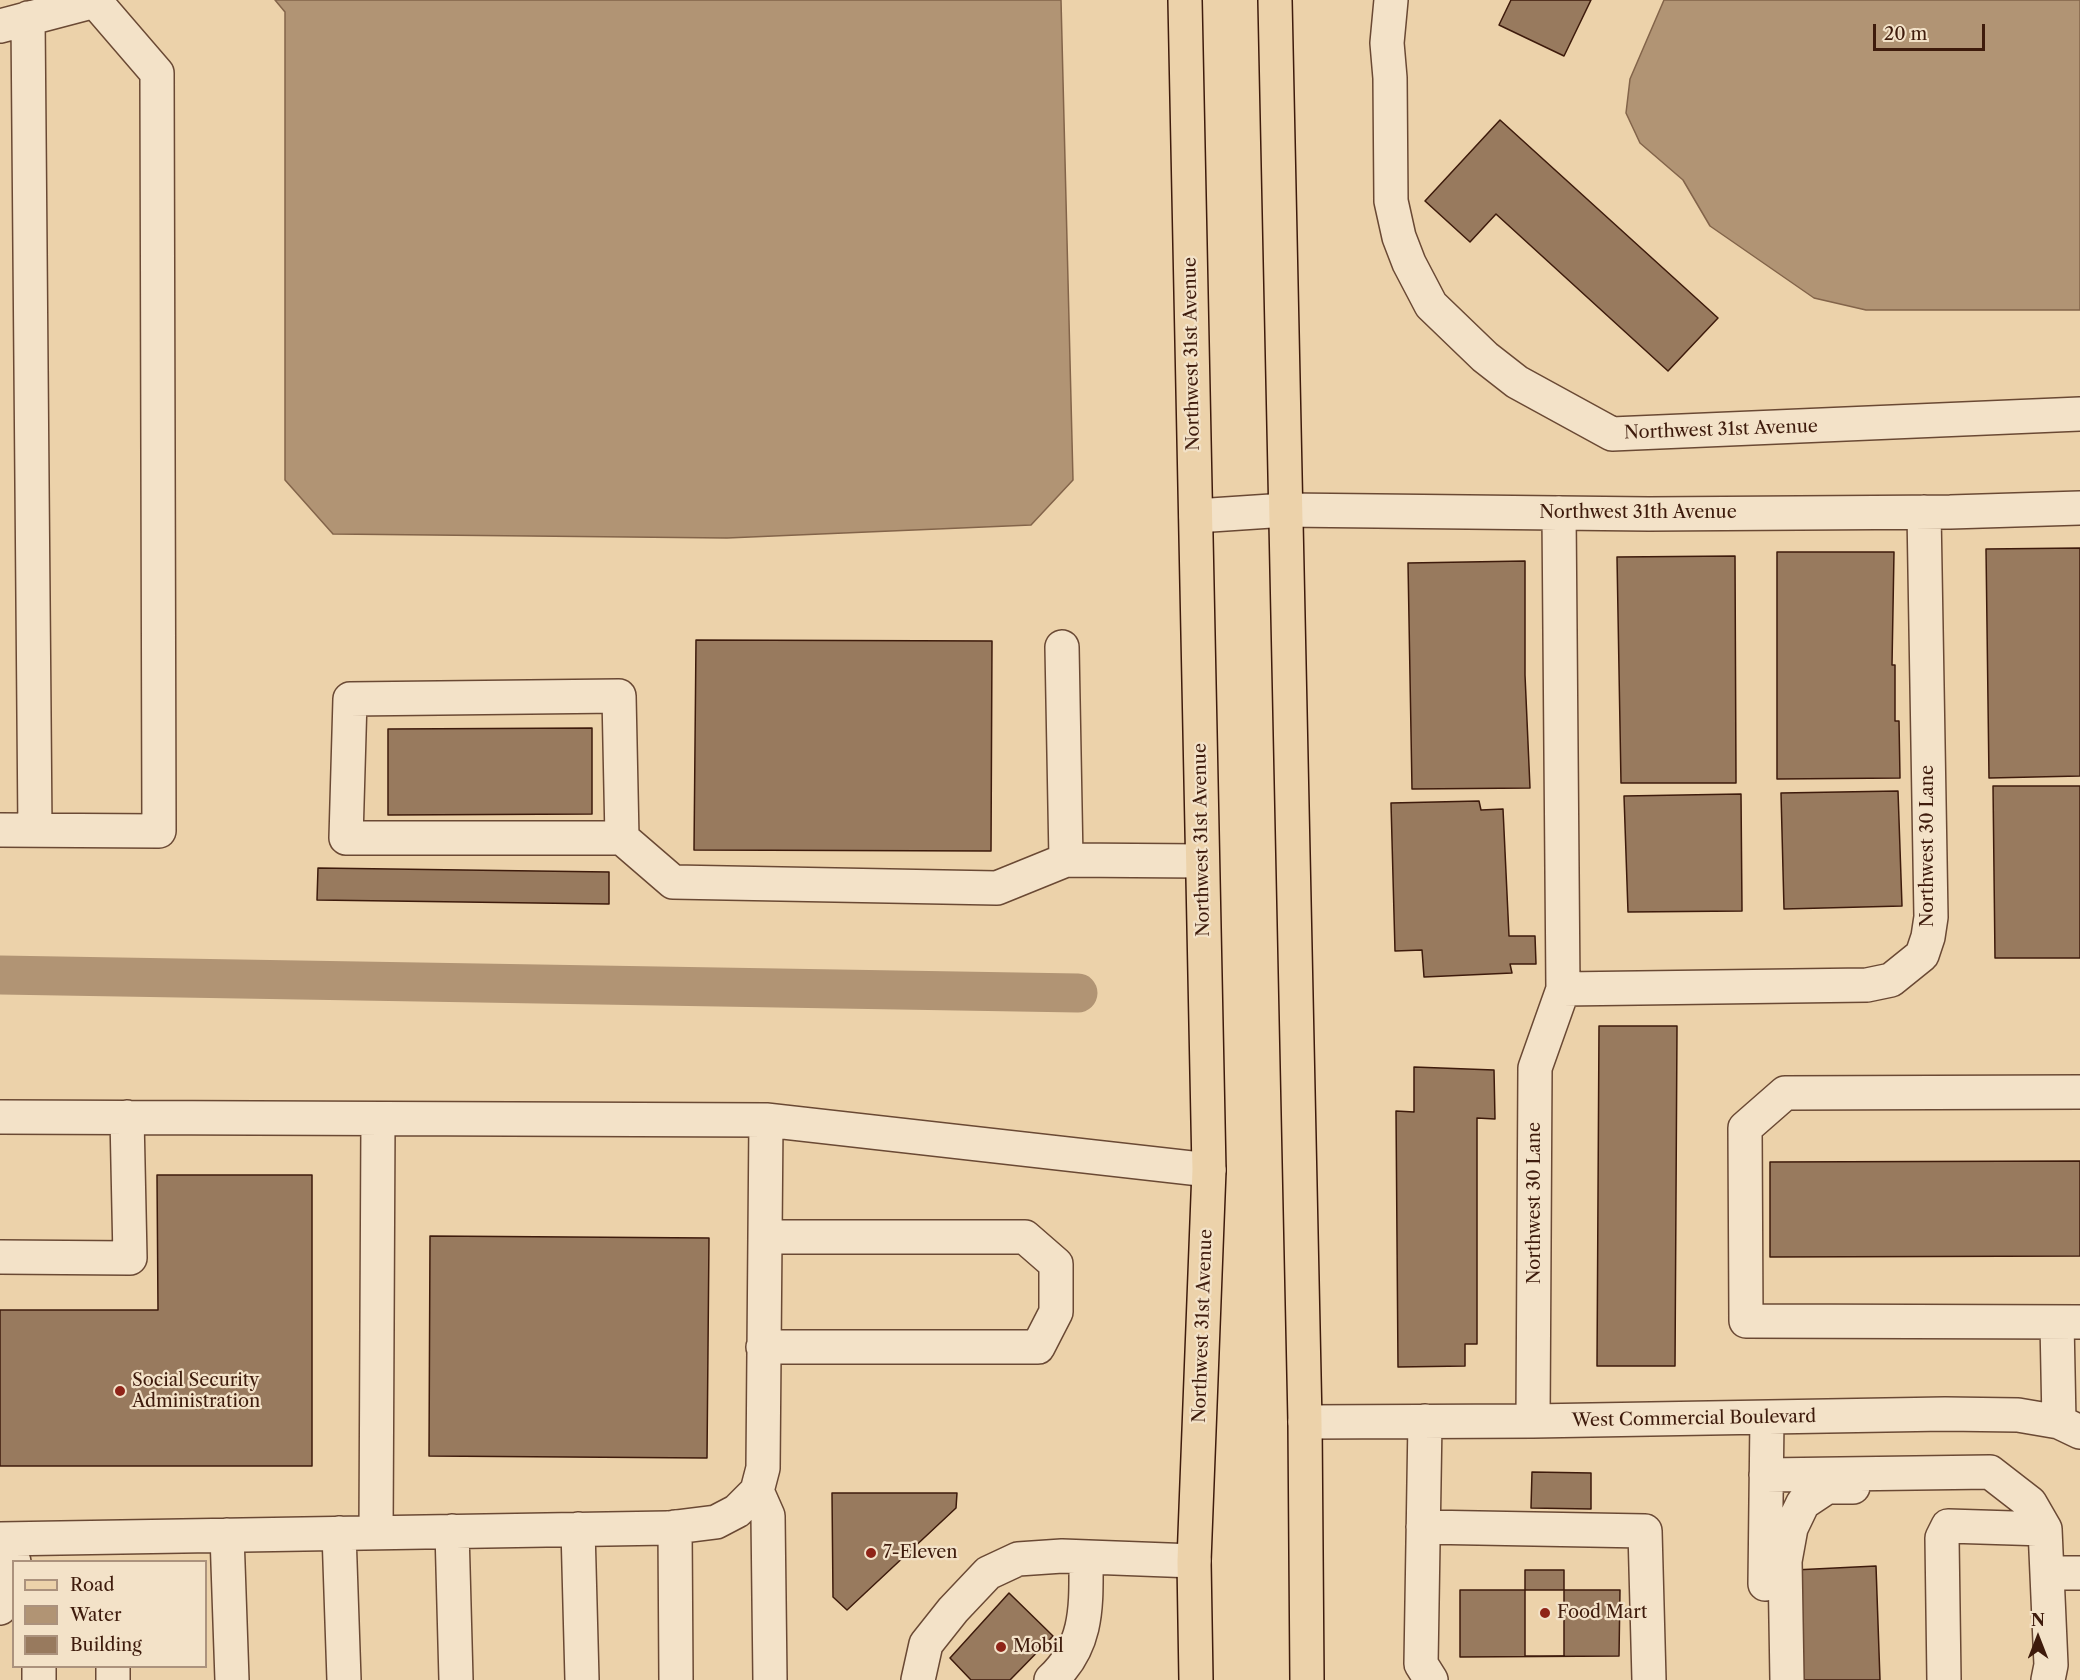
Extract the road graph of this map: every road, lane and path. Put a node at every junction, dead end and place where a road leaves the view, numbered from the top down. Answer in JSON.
{"nodes":[{"id":1,"x":1185,"y":0,"type":"edge"},
{"id":2,"x":1275,"y":0,"type":"edge"},
{"id":3,"x":1391,"y":0,"type":"edge"},
{"id":4,"x":14,"y":22,"type":"edge"},
{"id":5,"x":2080,"y":414,"type":"edge"},
{"id":6,"x":2080,"y":508,"type":"edge"},
{"id":7,"x":1286,"y":510,"type":"junction"},
{"id":8,"x":1924,"y":512,"type":"junction"},
{"id":9,"x":1559,"y":513,"type":"junction"},
{"id":10,"x":1196,"y":516,"type":"junction"},
{"id":11,"x":1062,"y":647,"type":"dead end"},
{"id":12,"x":0,"y":830,"type":"edge"},
{"id":13,"x":35,"y":830,"type":"junction"},
{"id":14,"x":622,"y":838,"type":"junction"},
{"id":15,"x":1066,"y":860,"type":"junction"},
{"id":16,"x":1202,"y":861,"type":"junction"},
{"id":17,"x":1563,"y":989,"type":"junction"},
{"id":18,"x":2080,"y":1092,"type":"edge"},
{"id":19,"x":0,"y":1117,"type":"edge"},
{"id":20,"x":127,"y":1117,"type":"junction"},
{"id":21,"x":378,"y":1119,"type":"junction"},
{"id":22,"x":766,"y":1120,"type":"junction"},
{"id":23,"x":1209,"y":1170,"type":"junction"},
{"id":24,"x":765,"y":1237,"type":"junction"},
{"id":25,"x":0,"y":1257,"type":"edge"},
{"id":26,"x":2069,"y":1322,"type":"edge"},
{"id":27,"x":763,"y":1347,"type":"junction"},
{"id":28,"x":1767,"y":1418,"type":"junction"},
{"id":29,"x":1425,"y":1421,"type":"junction"},
{"id":30,"x":1533,"y":1421,"type":"junction"},
{"id":31,"x":1305,"y":1422,"type":"junction"},
{"id":32,"x":2070,"y":1427,"type":"edge"},
{"id":33,"x":1766,"y":1475,"type":"junction"},
{"id":34,"x":757,"y":1491,"type":"junction"},
{"id":35,"x":675,"y":1527,"type":"junction"},
{"id":36,"x":1423,"y":1527,"type":"junction"},
{"id":37,"x":578,"y":1529,"type":"junction"},
{"id":38,"x":2045,"y":1529,"type":"junction"},
{"id":39,"x":452,"y":1531,"type":"junction"},
{"id":40,"x":339,"y":1533,"type":"junction"},
{"id":41,"x":376,"y":1533,"type":"junction"},
{"id":42,"x":227,"y":1535,"type":"junction"},
{"id":43,"x":112,"y":1550,"type":"edge"},
{"id":44,"x":14,"y":1553,"type":"edge"},
{"id":45,"x":1086,"y":1558,"type":"junction"},
{"id":46,"x":12,"y":1561,"type":"edge"},
{"id":47,"x":1194,"y":1561,"type":"junction"},
{"id":48,"x":2047,"y":1573,"type":"junction"},
{"id":49,"x":2080,"y":1573,"type":"edge"},
{"id":50,"x":0,"y":1608,"type":"edge"},
{"id":51,"x":232,"y":1680,"type":"edge"},
{"id":52,"x":344,"y":1680,"type":"edge"},
{"id":53,"x":456,"y":1680,"type":"edge"},
{"id":54,"x":582,"y":1680,"type":"edge"},
{"id":55,"x":676,"y":1680,"type":"edge"},
{"id":56,"x":770,"y":1680,"type":"edge"},
{"id":57,"x":918,"y":1680,"type":"edge"},
{"id":58,"x":1051,"y":1680,"type":"edge"},
{"id":59,"x":1196,"y":1680,"type":"edge"},
{"id":60,"x":1307,"y":1680,"type":"edge"},
{"id":61,"x":1431,"y":1680,"type":"edge"},
{"id":62,"x":1649,"y":1680,"type":"edge"},
{"id":63,"x":1765,"y":1680,"type":"edge"},
{"id":64,"x":1787,"y":1680,"type":"edge"},
{"id":65,"x":1944,"y":1680,"type":"edge"},
{"id":66,"x":2048,"y":1680,"type":"edge"}],
"edges":[{"from":1,"to":10,"type":"main road","name":"Northwest 31st Avenue"},
{"from":2,"to":7,"type":"main road"},
{"from":3,"to":5,"type":"street","name":"Northwest 31st Avenue"},
{"from":4,"to":13,"type":"street"},
{"from":4,"to":13,"type":"street"},
{"from":6,"to":8,"type":"street","name":"Northwest 31th Avenue"},
{"from":7,"to":9,"type":"street","name":"Northwest 31th Avenue"},
{"from":7,"to":10,"type":"street","name":"Northwest 31th Avenue"},
{"from":7,"to":31,"type":"main road"},
{"from":8,"to":9,"type":"street","name":"Northwest 31th Avenue"},
{"from":8,"to":17,"type":"street","name":"Northwest 30 Lane"},
{"from":9,"to":17,"type":"street","name":"Northwest 30 Lane"},
{"from":10,"to":16,"type":"main road","name":"Northwest 31st Avenue"},
{"from":11,"to":15,"type":"street"},
{"from":12,"to":13,"type":"street"},
{"from":14,"to":14,"type":"street"},
{"from":14,"to":15,"type":"street"},
{"from":15,"to":16,"type":"street"},
{"from":16,"to":23,"type":"main road","name":"Northwest 31st Avenue"},
{"from":17,"to":30,"type":"street","name":"Northwest 30 Lane"},
{"from":18,"to":26,"type":"street"},
{"from":19,"to":20,"type":"street"},
{"from":20,"to":21,"type":"street"},
{"from":20,"to":25,"type":"street"},
{"from":21,"to":22,"type":"street"},
{"from":21,"to":41,"type":"street"},
{"from":22,"to":23,"type":"street"},
{"from":22,"to":24,"type":"street"},
{"from":23,"to":47,"type":"main road","name":"Northwest 31st Avenue"},
{"from":24,"to":27,"type":"street"},
{"from":24,"to":27,"type":"street"},
{"from":26,"to":32,"type":"street"},
{"from":27,"to":34,"type":"street"},
{"from":28,"to":30,"type":"street","name":"West Commercial Boulevard"},
{"from":28,"to":32,"type":"street","name":"West Commercial Boulevard"},
{"from":28,"to":33,"type":"street"},
{"from":29,"to":30,"type":"street","name":"West Commercial Boulevard"},
{"from":29,"to":31,"type":"street","name":"West Commercial Boulevard"},
{"from":29,"to":36,"type":"street"},
{"from":31,"to":60,"type":"main road"},
{"from":33,"to":38,"type":"street"},
{"from":33,"to":63,"type":"street"},
{"from":34,"to":35,"type":"street"},
{"from":34,"to":56,"type":"street"},
{"from":35,"to":37,"type":"street"},
{"from":35,"to":55,"type":"street"},
{"from":36,"to":61,"type":"street"},
{"from":36,"to":62,"type":"street"},
{"from":37,"to":39,"type":"street"},
{"from":37,"to":54,"type":"street"},
{"from":38,"to":48,"type":"street"},
{"from":38,"to":64,"type":"street"},
{"from":38,"to":65,"type":"street"},
{"from":39,"to":41,"type":"street"},
{"from":39,"to":53,"type":"street"},
{"from":40,"to":41,"type":"street"},
{"from":40,"to":42,"type":"street"},
{"from":40,"to":52,"type":"street"},
{"from":42,"to":43,"type":"street"},
{"from":42,"to":51,"type":"street"},
{"from":43,"to":44,"type":"street"},
{"from":45,"to":47,"type":"street"},
{"from":45,"to":57,"type":"street"},
{"from":45,"to":58,"type":"street"},
{"from":46,"to":50,"type":"street"},
{"from":47,"to":59,"type":"main road","name":"Northwest 31st Avenue"},
{"from":48,"to":49,"type":"street"},
{"from":48,"to":66,"type":"street"}]}
